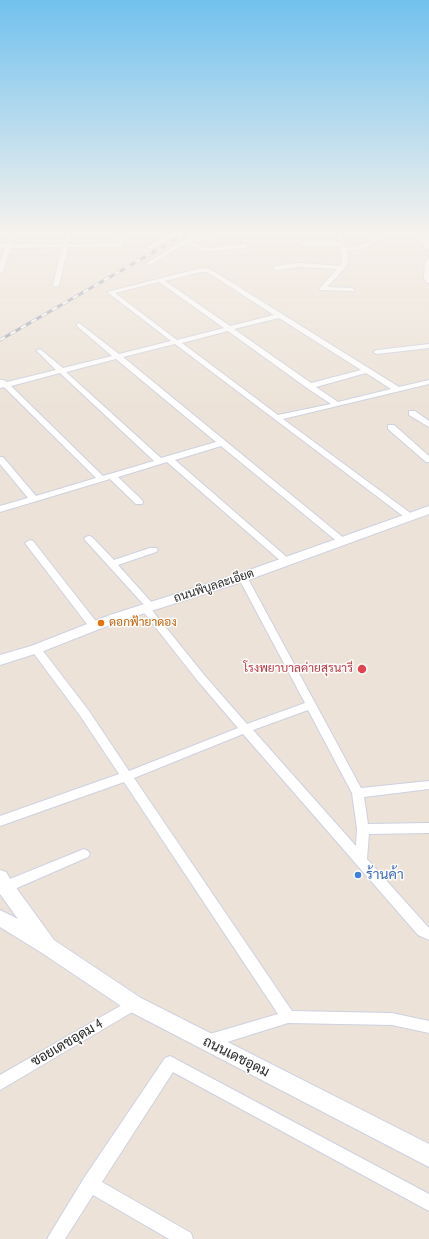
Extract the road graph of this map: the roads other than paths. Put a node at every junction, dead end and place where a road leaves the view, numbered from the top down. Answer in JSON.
{"nodes":[{"id":1,"x":111,"y":292,"type":"edge"},
{"id":2,"x":177,"y":292,"type":"edge"},
{"id":3,"x":242,"y":292,"type":"edge"},
{"id":4,"x":280,"y":316,"type":"junction"},
{"id":5,"x":79,"y":325,"type":"dead end"},
{"id":6,"x":228,"y":328,"type":"junction"},
{"id":7,"x":176,"y":342,"type":"junction"},
{"id":8,"x":429,"y":346,"type":"edge"},
{"id":9,"x":40,"y":351,"type":"dead end"},
{"id":10,"x":377,"y":352,"type":"dead end"},
{"id":11,"x":117,"y":356,"type":"junction"},
{"id":12,"x":61,"y":371,"type":"junction"},
{"id":13,"x":367,"y":371,"type":"junction"},
{"id":14,"x":429,"y":382,"type":"edge"},
{"id":15,"x":2,"y":383,"type":"edge"},
{"id":16,"x":310,"y":386,"type":"junction"},
{"id":17,"x":398,"y":390,"type":"junction"},
{"id":18,"x":336,"y":405,"type":"junction"},
{"id":19,"x":412,"y":413,"type":"dead end"},
{"id":20,"x":278,"y":418,"type":"junction"},
{"id":21,"x":429,"y":426,"type":"edge"},
{"id":22,"x":391,"y":427,"type":"dead end"},
{"id":23,"x":221,"y":443,"type":"junction"},
{"id":24,"x":0,"y":459,"type":"edge"},
{"id":25,"x":169,"y":459,"type":"junction"},
{"id":26,"x":429,"y":460,"type":"edge"},
{"id":27,"x":160,"y":462,"type":"junction"},
{"id":28,"x":112,"y":476,"type":"junction"},
{"id":29,"x":102,"y":479,"type":"junction"},
{"id":30,"x":34,"y":499,"type":"junction"},
{"id":31,"x":139,"y":502,"type":"dead end"},
{"id":32,"x":0,"y":509,"type":"edge"},
{"id":33,"x":429,"y":510,"type":"edge"},
{"id":34,"x":410,"y":517,"type":"junction"},
{"id":35,"x":89,"y":539,"type":"dead end"},
{"id":36,"x":342,"y":541,"type":"junction"},
{"id":37,"x":30,"y":543,"type":"dead end"},
{"id":38,"x":153,"y":550,"type":"dead end"},
{"id":39,"x":286,"y":560,"type":"junction"},
{"id":40,"x":112,"y":564,"type":"junction"},
{"id":41,"x":243,"y":577,"type":"junction"},
{"id":42,"x":147,"y":607,"type":"junction"},
{"id":43,"x":94,"y":626,"type":"junction"},
{"id":44,"x":36,"y":649,"type":"junction"},
{"id":45,"x":0,"y":660,"type":"edge"},
{"id":46,"x":310,"y":705,"type":"junction"},
{"id":47,"x":245,"y":729,"type":"junction"},
{"id":48,"x":127,"y":776,"type":"junction"},
{"id":49,"x":429,"y":785,"type":"edge"},
{"id":50,"x":358,"y":793,"type":"junction"},
{"id":51,"x":0,"y":821,"type":"edge"},
{"id":52,"x":429,"y":828,"type":"edge"},
{"id":53,"x":363,"y":829,"type":"junction"},
{"id":54,"x":84,"y":854,"type":"dead end"},
{"id":55,"x":361,"y":861,"type":"junction"},
{"id":56,"x":3,"y":882,"type":"edge"},
{"id":57,"x":0,"y":918,"type":"edge"},
{"id":58,"x":429,"y":934,"type":"edge"},
{"id":59,"x":49,"y":947,"type":"junction"},
{"id":60,"x":134,"y":1004,"type":"junction"},
{"id":61,"x":288,"y":1017,"type":"junction"},
{"id":62,"x":429,"y":1027,"type":"edge"},
{"id":63,"x":206,"y":1042,"type":"junction"},
{"id":64,"x":0,"y":1083,"type":"edge"},
{"id":65,"x":429,"y":1156,"type":"edge"},
{"id":66,"x":90,"y":1184,"type":"junction"},
{"id":67,"x":429,"y":1203,"type":"edge"},
{"id":68,"x":55,"y":1239,"type":"edge"},
{"id":69,"x":185,"y":1239,"type":"edge"}],
"edges":[{"from":1,"to":7,"type":"street"},
{"from":2,"to":6,"type":"street"},
{"from":3,"to":4,"type":"street"},
{"from":4,"to":6,"type":"street"},
{"from":4,"to":13,"type":"street"},
{"from":5,"to":11,"type":"street"},
{"from":6,"to":7,"type":"street"},
{"from":6,"to":16,"type":"street"},
{"from":7,"to":11,"type":"street"},
{"from":7,"to":20,"type":"street"},
{"from":8,"to":10,"type":"street"},
{"from":9,"to":12,"type":"street"},
{"from":11,"to":12,"type":"street"},
{"from":11,"to":23,"type":"street"},
{"from":12,"to":15,"type":"street"},
{"from":12,"to":27,"type":"street"},
{"from":13,"to":16,"type":"street"},
{"from":13,"to":17,"type":"street"},
{"from":14,"to":17,"type":"street"},
{"from":15,"to":29,"type":"street"},
{"from":16,"to":18,"type":"street"},
{"from":17,"to":18,"type":"street"},
{"from":18,"to":20,"type":"street"},
{"from":19,"to":21,"type":"street"},
{"from":20,"to":34,"type":"street"},
{"from":22,"to":26,"type":"street"},
{"from":23,"to":25,"type":"street"},
{"from":23,"to":36,"type":"street"},
{"from":24,"to":30,"type":"street"},
{"from":25,"to":27,"type":"street"},
{"from":25,"to":39,"type":"street"},
{"from":27,"to":28,"type":"street"},
{"from":28,"to":29,"type":"street"},
{"from":28,"to":31,"type":"street"},
{"from":29,"to":30,"type":"street"},
{"from":30,"to":32,"type":"street"},
{"from":33,"to":34,"type":"main road","name":"ถนนพิบูลละเอียด"},
{"from":34,"to":36,"type":"main road","name":"ถนนพิบูลละเอียด"},
{"from":35,"to":40,"type":"street"},
{"from":36,"to":39,"type":"main road","name":"ถนนพิบูลละเอียด"},
{"from":37,"to":43,"type":"street"},
{"from":38,"to":40,"type":"street"},
{"from":39,"to":41,"type":"main road","name":"ถนนพิบูลละเอียด"},
{"from":40,"to":42,"type":"street"},
{"from":41,"to":42,"type":"main road","name":"ถนนพิบูลละเอียด"},
{"from":41,"to":46,"type":"street"},
{"from":42,"to":43,"type":"main road","name":"ถนนพิบูลละเอียด"},
{"from":42,"to":47,"type":"street"},
{"from":43,"to":44,"type":"main road","name":"ถนนพิบูลละเอียด"},
{"from":44,"to":45,"type":"main road","name":"ถนนพิบูลละเอียด"},
{"from":44,"to":48,"type":"street"},
{"from":46,"to":47,"type":"street"},
{"from":46,"to":50,"type":"street"},
{"from":47,"to":48,"type":"street"},
{"from":47,"to":55,"type":"street"},
{"from":48,"to":51,"type":"street"},
{"from":48,"to":61,"type":"street"},
{"from":49,"to":50,"type":"street"},
{"from":50,"to":53,"type":"street"},
{"from":52,"to":53,"type":"street"},
{"from":53,"to":55,"type":"street"},
{"from":54,"to":56,"type":"street"},
{"from":55,"to":58,"type":"street"},
{"from":56,"to":59,"type":"main road","name":"ถนนเดชอุดม"},
{"from":57,"to":59,"type":"main road","name":"ถนนเดชอุดม"},
{"from":59,"to":60,"type":"main road","name":"ถนนเดชอุดม"},
{"from":60,"to":63,"type":"main road","name":"ถนนเดชอุดม"},
{"from":60,"to":64,"type":"street","name":"ซอยเดชอุดม 4"},
{"from":61,"to":62,"type":"street"},
{"from":61,"to":63,"type":"street"},
{"from":63,"to":65,"type":"main road","name":"ถนนเดชอุดม"},
{"from":66,"to":67,"type":"street"},
{"from":66,"to":68,"type":"street"},
{"from":66,"to":69,"type":"street"}]}
